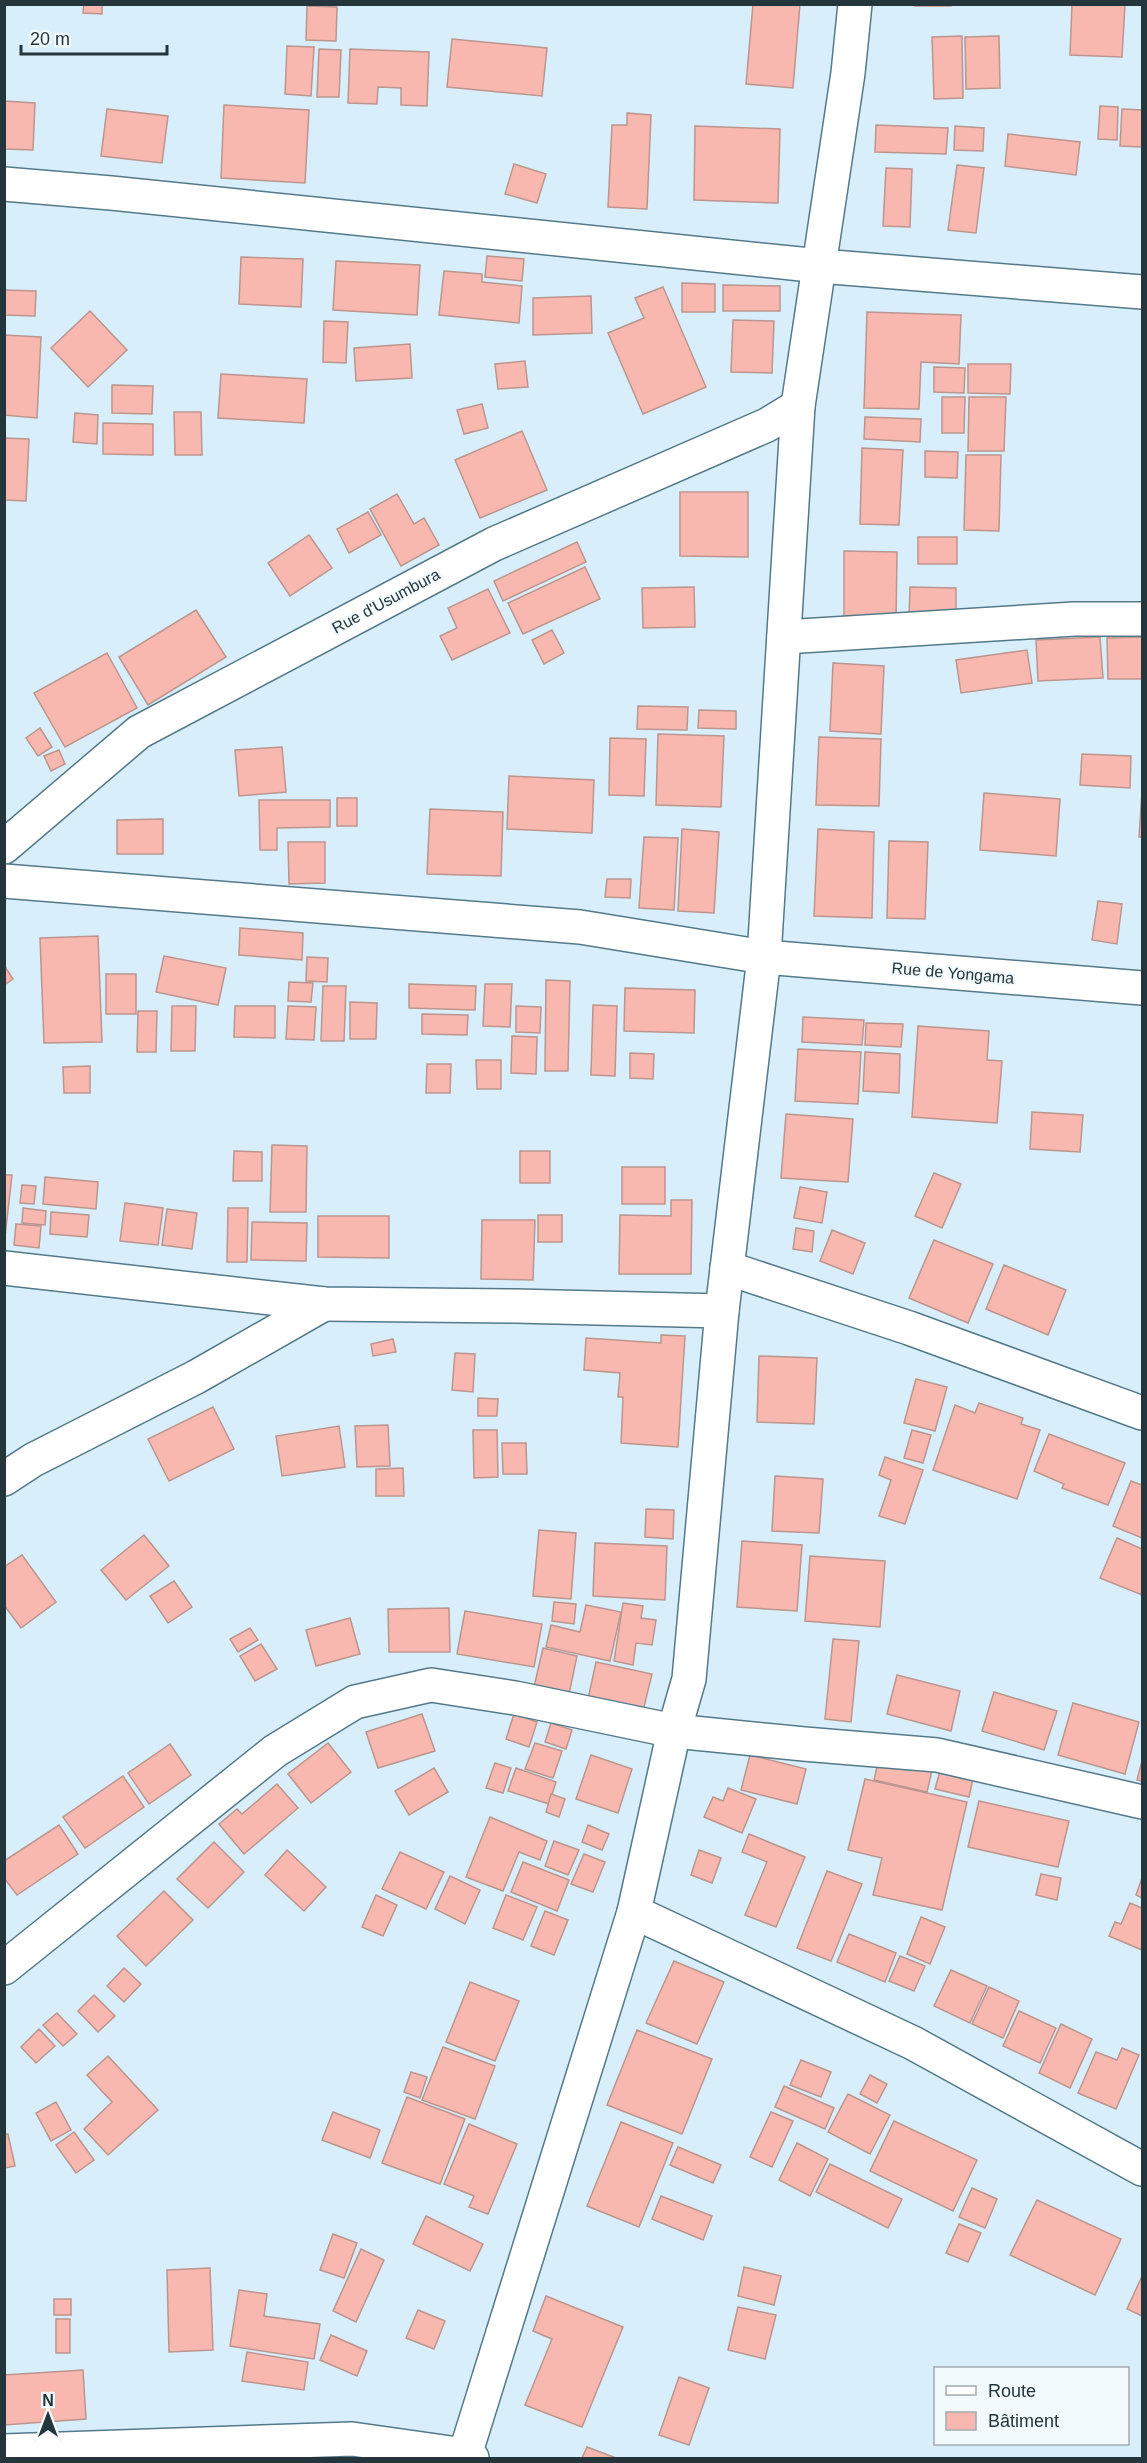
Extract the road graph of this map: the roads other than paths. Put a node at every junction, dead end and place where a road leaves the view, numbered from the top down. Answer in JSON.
{"nodes":[{"id":1,"x":855,"y":4,"type":"edge"},
{"id":2,"x":4,"y":184,"type":"edge"},
{"id":3,"x":820,"y":266,"type":"junction"},
{"id":4,"x":1143,"y":292,"type":"edge"},
{"id":5,"x":798,"y":406,"type":"junction"},
{"id":6,"x":1143,"y":620,"type":"edge"},
{"id":7,"x":784,"y":637,"type":"junction"},
{"id":8,"x":4,"y":847,"type":"edge"},
{"id":9,"x":4,"y":881,"type":"edge"},
{"id":10,"x":764,"y":957,"type":"junction"},
{"id":11,"x":1143,"y":988,"type":"edge"},
{"id":12,"x":4,"y":1268,"type":"edge"},
{"id":13,"x":727,"y":1268,"type":"junction"},
{"id":14,"x":324,"y":1304,"type":"junction"},
{"id":15,"x":722,"y":1311,"type":"junction"},
{"id":16,"x":1143,"y":1413,"type":"edge"},
{"id":17,"x":4,"y":1479,"type":"edge"},
{"id":18,"x":674,"y":1731,"type":"junction"},
{"id":19,"x":1143,"y":1802,"type":"edge"},
{"id":20,"x":634,"y":1912,"type":"junction"},
{"id":21,"x":4,"y":1968,"type":"edge"},
{"id":22,"x":1143,"y":2169,"type":"edge"},
{"id":23,"x":4,"y":2451,"type":"edge"},
{"id":24,"x":467,"y":2457,"type":"edge"}],
"edges":[{"from":1,"to":3,"type":"street"},
{"from":2,"to":3,"type":"street"},
{"from":3,"to":4,"type":"street"},
{"from":3,"to":5,"type":"street"},
{"from":5,"to":7,"type":"street"},
{"from":5,"to":8,"type":"street","name":"Rue d'Usumbura"},
{"from":6,"to":7,"type":"street"},
{"from":7,"to":10,"type":"street"},
{"from":9,"to":10,"type":"street","name":"Rue de Yongama"},
{"from":10,"to":11,"type":"street","name":"Rue de Yongama"},
{"from":10,"to":13,"type":"street"},
{"from":12,"to":14,"type":"street"},
{"from":13,"to":15,"type":"street"},
{"from":13,"to":16,"type":"street"},
{"from":14,"to":15,"type":"street"},
{"from":14,"to":17,"type":"street"},
{"from":15,"to":18,"type":"street"},
{"from":18,"to":19,"type":"street"},
{"from":18,"to":20,"type":"street"},
{"from":18,"to":21,"type":"street"},
{"from":20,"to":22,"type":"street"},
{"from":20,"to":24,"type":"street"},
{"from":23,"to":24,"type":"street"}]}
